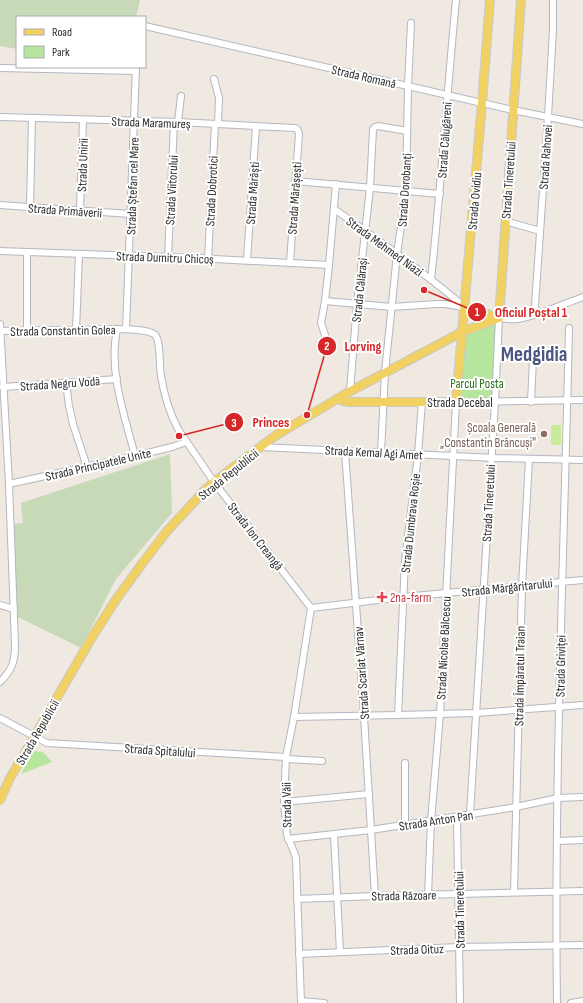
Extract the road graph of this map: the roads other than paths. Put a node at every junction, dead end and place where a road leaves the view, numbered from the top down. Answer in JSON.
{"nodes":[{"id":1,"x":456,"y":0,"type":"edge"},
{"id":2,"x":490,"y":0,"type":"edge"},
{"id":3,"x":521,"y":0,"type":"edge"},
{"id":4,"x":553,"y":0,"type":"edge"},
{"id":5,"x":412,"y":23,"type":"dead end"},
{"id":6,"x":146,"y":26,"type":"edge"},
{"id":7,"x":0,"y":68,"type":"edge"},
{"id":8,"x":136,"y":69,"type":"edge"},
{"id":9,"x":214,"y":79,"type":"dead end"},
{"id":10,"x":408,"y":86,"type":"junction"},
{"id":11,"x":447,"y":94,"type":"junction"},
{"id":12,"x":181,"y":96,"type":"dead end"},
{"id":13,"x":482,"y":103,"type":"junction"},
{"id":14,"x":514,"y":110,"type":"junction"},
{"id":15,"x":0,"y":117,"type":"edge"},
{"id":16,"x":548,"y":117,"type":"junction"},
{"id":17,"x":32,"y":118,"type":"junction"},
{"id":18,"x":83,"y":120,"type":"junction"},
{"id":19,"x":134,"y":121,"type":"junction"},
{"id":20,"x":176,"y":122,"type":"junction"},
{"id":21,"x":217,"y":124,"type":"junction"},
{"id":22,"x":583,"y":124,"type":"edge"},
{"id":23,"x":256,"y":126,"type":"junction"},
{"id":24,"x":407,"y":131,"type":"junction"},
{"id":25,"x":299,"y":133,"type":"joint"},
{"id":26,"x":295,"y":181,"type":"junction"},
{"id":27,"x":336,"y":184,"type":"junction"},
{"id":28,"x":370,"y":188,"type":"junction"},
{"id":29,"x":406,"y":191,"type":"junction"},
{"id":30,"x":440,"y":194,"type":"junction"},
{"id":31,"x":0,"y":205,"type":"edge"},
{"id":32,"x":30,"y":207,"type":"junction"},
{"id":33,"x":334,"y":209,"type":"junction"},
{"id":34,"x":80,"y":211,"type":"junction"},
{"id":35,"x":131,"y":214,"type":"junction"},
{"id":36,"x":505,"y":221,"type":"junction"},
{"id":37,"x":365,"y":230,"type":"junction"},
{"id":38,"x":540,"y":231,"type":"junction"},
{"id":39,"x":0,"y":251,"type":"edge"},
{"id":40,"x":27,"y":252,"type":"junction"},
{"id":41,"x":79,"y":254,"type":"junction"},
{"id":42,"x":397,"y":254,"type":"junction"},
{"id":43,"x":129,"y":256,"type":"junction"},
{"id":44,"x":168,"y":257,"type":"junction"},
{"id":45,"x":208,"y":259,"type":"junction"},
{"id":46,"x":247,"y":260,"type":"junction"},
{"id":47,"x":290,"y":262,"type":"junction"},
{"id":48,"x":329,"y":265,"type":"junction"},
{"id":49,"x":432,"y":280,"type":"junction"},
{"id":50,"x":466,"y":296,"type":"junction"},
{"id":51,"x":583,"y":297,"type":"edge"},
{"id":52,"x":454,"y":299,"type":"junction"},
{"id":53,"x":325,"y":301,"type":"junction"},
{"id":54,"x":358,"y":304,"type":"junction"},
{"id":55,"x":392,"y":307,"type":"junction"},
{"id":56,"x":465,"y":307,"type":"junction"},
{"id":57,"x":536,"y":314,"type":"junction"},
{"id":58,"x":499,"y":318,"type":"junction"},
{"id":59,"x":0,"y":324,"type":"edge"},
{"id":60,"x":569,"y":328,"type":"dead end"},
{"id":61,"x":117,"y":329,"type":"junction"},
{"id":62,"x":126,"y":329,"type":"junction"},
{"id":63,"x":27,"y":330,"type":"junction"},
{"id":64,"x":76,"y":330,"type":"junction"},
{"id":65,"x":0,"y":331,"type":"edge"},
{"id":66,"x":462,"y":332,"type":"junction"},
{"id":67,"x":326,"y":341,"type":"dead end"},
{"id":68,"x":533,"y":359,"type":"dead end"},
{"id":69,"x":385,"y":372,"type":"junction"},
{"id":70,"x":117,"y":379,"type":"junction"},
{"id":71,"x":66,"y":382,"type":"junction"},
{"id":72,"x":3,"y":387,"type":"junction"},
{"id":73,"x":350,"y":391,"type":"junction"},
{"id":74,"x":338,"y":398,"type":"junction"},
{"id":75,"x":583,"y":400,"type":"edge"},
{"id":76,"x":567,"y":401,"type":"junction"},
{"id":77,"x":384,"y":402,"type":"junction"},
{"id":78,"x":422,"y":402,"type":"junction"},
{"id":79,"x":456,"y":402,"type":"junction"},
{"id":80,"x":495,"y":402,"type":"junction"},
{"id":81,"x":531,"y":402,"type":"junction"},
{"id":82,"x":3,"y":433,"type":"edge"},
{"id":83,"x":186,"y":442,"type":"junction"},
{"id":84,"x":260,"y":447,"type":"junction"},
{"id":85,"x":345,"y":451,"type":"junction"},
{"id":86,"x":381,"y":452,"type":"junction"},
{"id":87,"x":418,"y":455,"type":"junction"},
{"id":88,"x":135,"y":456,"type":"junction"},
{"id":89,"x":454,"y":456,"type":"junction"},
{"id":90,"x":491,"y":458,"type":"junction"},
{"id":91,"x":529,"y":459,"type":"junction"},
{"id":92,"x":566,"y":460,"type":"junction"},
{"id":93,"x":583,"y":460,"type":"edge"},
{"id":94,"x":87,"y":467,"type":"junction"},
{"id":95,"x":214,"y":482,"type":"junction"},
{"id":96,"x":9,"y":484,"type":"junction"},
{"id":97,"x":583,"y":580,"type":"edge"},
{"id":98,"x":561,"y":582,"type":"junction"},
{"id":99,"x":522,"y":586,"type":"junction"},
{"id":100,"x":483,"y":590,"type":"junction"},
{"id":101,"x":446,"y":593,"type":"junction"},
{"id":102,"x":403,"y":598,"type":"junction"},
{"id":103,"x":356,"y":603,"type":"junction"},
{"id":104,"x":0,"y":605,"type":"edge"},
{"id":105,"x":14,"y":608,"type":"junction"},
{"id":106,"x":312,"y":608,"type":"junction"},
{"id":107,"x":0,"y":682,"type":"edge"},
{"id":108,"x":583,"y":706,"type":"edge"},
{"id":109,"x":559,"y":707,"type":"junction"},
{"id":110,"x":518,"y":710,"type":"junction"},
{"id":111,"x":476,"y":713,"type":"junction"},
{"id":112,"x":440,"y":714,"type":"junction"},
{"id":113,"x":398,"y":715,"type":"junction"},
{"id":114,"x":294,"y":716,"type":"junction"},
{"id":115,"x":364,"y":716,"type":"junction"},
{"id":116,"x":0,"y":718,"type":"edge"},
{"id":117,"x":34,"y":736,"type":"junction"},
{"id":118,"x":286,"y":758,"type":"junction"},
{"id":119,"x":322,"y":761,"type":"dead end"},
{"id":120,"x":405,"y":763,"type":"dead end"},
{"id":121,"x":369,"y":794,"type":"junction"},
{"id":122,"x":583,"y":797,"type":"edge"},
{"id":123,"x":558,"y":798,"type":"junction"},
{"id":124,"x":0,"y":800,"type":"edge"},
{"id":125,"x":284,"y":802,"type":"junction"},
{"id":126,"x":516,"y":807,"type":"junction"},
{"id":127,"x":470,"y":814,"type":"junction"},
{"id":128,"x":457,"y":817,"type":"junction"},
{"id":129,"x":432,"y":821,"type":"junction"},
{"id":130,"x":404,"y":825,"type":"junction"},
{"id":131,"x":371,"y":830,"type":"junction"},
{"id":132,"x":334,"y":835,"type":"junction"},
{"id":133,"x":288,"y":839,"type":"junction"},
{"id":134,"x":583,"y":840,"type":"edge"},
{"id":135,"x":557,"y":841,"type":"junction"},
{"id":136,"x":556,"y":891,"type":"junction"},
{"id":137,"x":583,"y":891,"type":"edge"},
{"id":138,"x":514,"y":892,"type":"junction"},
{"id":139,"x":458,"y":894,"type":"junction"},
{"id":140,"x":428,"y":895,"type":"junction"},
{"id":141,"x":375,"y":896,"type":"junction"},
{"id":142,"x":337,"y":897,"type":"junction"},
{"id":143,"x":297,"y":899,"type":"junction"},
{"id":144,"x":583,"y":944,"type":"edge"},
{"id":145,"x":556,"y":945,"type":"junction"},
{"id":146,"x":459,"y":947,"type":"junction"},
{"id":147,"x":340,"y":952,"type":"junction"},
{"id":148,"x":299,"y":954,"type":"junction"},
{"id":149,"x":583,"y":1001,"type":"edge"},
{"id":150,"x":301,"y":1002,"type":"edge"},
{"id":151,"x":324,"y":1003,"type":"edge"},
{"id":152,"x":460,"y":1003,"type":"edge"},
{"id":153,"x":557,"y":1003,"type":"edge"},
{"id":154,"x":571,"y":1003,"type":"edge"}],
"edges":[{"from":1,"to":11,"type":"street","name":"Strada Călugăreni"},
{"from":2,"to":13,"type":"main road","name":"Strada Ovidiu"},
{"from":3,"to":14,"type":"main road","name":"Strada Tineretului"},
{"from":4,"to":16,"type":"street","name":"Strada Rahovei"},
{"from":5,"to":10,"type":"street","name":"Strada Dorobanți"},
{"from":6,"to":10,"type":"street","name":"Strada Romană"},
{"from":7,"to":8,"type":"street"},
{"from":8,"to":19,"type":"street","name":"Strada Ștefan cel Mare"},
{"from":9,"to":21,"type":"street","name":"Strada Dobrotici"},
{"from":10,"to":11,"type":"street","name":"Strada Romană"},
{"from":10,"to":24,"type":"street","name":"Strada Dorobanți"},
{"from":11,"to":13,"type":"street","name":"Strada Romană"},
{"from":11,"to":30,"type":"street","name":"Strada Călugăreni"},
{"from":12,"to":20,"type":"street","name":"Strada Viitorului"},
{"from":13,"to":14,"type":"street","name":"Strada Romană"},
{"from":13,"to":50,"type":"main road","name":"Strada Ovidiu"},
{"from":14,"to":16,"type":"street","name":"Strada Romană"},
{"from":14,"to":36,"type":"main road","name":"Strada Tineretului"},
{"from":15,"to":17,"type":"street","name":"Strada Maramureș"},
{"from":16,"to":22,"type":"street","name":"Strada Romană"},
{"from":16,"to":38,"type":"street","name":"Strada Rahovei"},
{"from":17,"to":18,"type":"street","name":"Strada Maramureș"},
{"from":17,"to":32,"type":"street"},
{"from":18,"to":19,"type":"street","name":"Strada Maramureș"},
{"from":18,"to":34,"type":"street","name":"Strada Unirii"},
{"from":19,"to":20,"type":"street","name":"Strada Maramureș"},
{"from":19,"to":35,"type":"street","name":"Strada Ștefan cel Mare"},
{"from":20,"to":21,"type":"street","name":"Strada Maramureș"},
{"from":20,"to":44,"type":"street","name":"Strada Viitorului"},
{"from":21,"to":23,"type":"street","name":"Strada Maramureș"},
{"from":21,"to":45,"type":"street","name":"Strada Dobrotici"},
{"from":23,"to":25,"type":"street","name":"Strada Maramureș"},
{"from":23,"to":46,"type":"street","name":"Strada Mărăști"},
{"from":24,"to":28,"type":"street","name":"Strada Călărași"},
{"from":24,"to":29,"type":"street","name":"Strada Dorobanți"},
{"from":25,"to":26,"type":"street","name":"Strada Mărășești"},
{"from":26,"to":27,"type":"street"},
{"from":26,"to":47,"type":"street","name":"Strada Mărășești"},
{"from":27,"to":28,"type":"street"},
{"from":27,"to":33,"type":"street"},
{"from":28,"to":29,"type":"street"},
{"from":28,"to":37,"type":"street","name":"Strada Călărași"},
{"from":29,"to":30,"type":"street"},
{"from":29,"to":42,"type":"street","name":"Strada Dorobanți"},
{"from":30,"to":49,"type":"street","name":"Strada Călugăreni"},
{"from":31,"to":32,"type":"street","name":"Strada Primăverii"},
{"from":32,"to":34,"type":"street","name":"Strada Primăverii"},
{"from":33,"to":37,"type":"street","name":"Strada Mehmed Niazi"},
{"from":33,"to":48,"type":"street"},
{"from":34,"to":35,"type":"street","name":"Strada Primăverii"},
{"from":35,"to":43,"type":"street","name":"Strada Ștefan cel Mare"},
{"from":36,"to":38,"type":"street"},
{"from":36,"to":58,"type":"main road","name":"Strada Tineretului"},
{"from":37,"to":42,"type":"street","name":"Strada Mehmed Niazi"},
{"from":37,"to":54,"type":"street","name":"Strada Călărași"},
{"from":38,"to":57,"type":"street","name":"Strada Rahovei"},
{"from":39,"to":40,"type":"street","name":"Strada Dumitru Chicoș"},
{"from":40,"to":41,"type":"street","name":"Strada Dumitru Chicoș"},
{"from":40,"to":63,"type":"street"},
{"from":41,"to":43,"type":"street","name":"Strada Dumitru Chicoș"},
{"from":41,"to":64,"type":"street"},
{"from":42,"to":49,"type":"street","name":"Strada Mehmed Niazi"},
{"from":42,"to":55,"type":"street","name":"Strada Dorobanți"},
{"from":43,"to":44,"type":"street","name":"Strada Dumitru Chicoș"},
{"from":43,"to":62,"type":"street","name":"Strada Ștefan cel Mare"},
{"from":44,"to":45,"type":"street","name":"Strada Dumitru Chicoș"},
{"from":45,"to":46,"type":"street","name":"Strada Dumitru Chicoș"},
{"from":46,"to":47,"type":"street","name":"Strada Dumitru Chicoș"},
{"from":47,"to":48,"type":"street","name":"Strada Dumitru Chicoș"},
{"from":48,"to":53,"type":"street"},
{"from":49,"to":52,"type":"street","name":"Strada Mehmed Niazi"},
{"from":50,"to":52,"type":"street"},
{"from":50,"to":56,"type":"main road","name":"Strada Ovidiu"},
{"from":51,"to":57,"type":"street","name":"Strada Republicii"},
{"from":52,"to":56,"type":"street","name":"Strada Mehmed Niazi"},
{"from":53,"to":54,"type":"street"},
{"from":53,"to":67,"type":"street"},
{"from":54,"to":55,"type":"street"},
{"from":54,"to":73,"type":"street","name":"Strada Călărași"},
{"from":55,"to":56,"type":"street"},
{"from":55,"to":69,"type":"street","name":"Strada Dorobanți"},
{"from":56,"to":58,"type":"main road","name":"Strada Mehmed Niazi"},
{"from":56,"to":66,"type":"main road","name":"Strada Ovidiu"},
{"from":57,"to":58,"type":"street","name":"Strada Republicii"},
{"from":58,"to":66,"type":"main road","name":"Strada Republicii"},
{"from":58,"to":80,"type":"street","name":"Strada Tineretului"},
{"from":59,"to":65,"type":"street"},
{"from":60,"to":76,"type":"street","name":"Strada Griviței"},
{"from":61,"to":62,"type":"street","name":"Strada Constantin Golea"},
{"from":61,"to":64,"type":"street","name":"Strada Constantin Golea"},
{"from":61,"to":70,"type":"street"},
{"from":62,"to":83,"type":"street","name":"Strada Ion Creangă"},
{"from":63,"to":64,"type":"street","name":"Strada Constantin Golea"},
{"from":63,"to":65,"type":"street","name":"Strada Constantin Golea"},
{"from":65,"to":72,"type":"street"},
{"from":66,"to":69,"type":"main road","name":"Strada Republicii"},
{"from":66,"to":79,"type":"main road","name":"Strada Ovidiu"},
{"from":68,"to":81,"type":"street"},
{"from":69,"to":73,"type":"main road","name":"Strada Republicii"},
{"from":69,"to":77,"type":"street","name":"Strada Dorobanți"},
{"from":70,"to":71,"type":"street","name":"Strada Negru Vodă"},
{"from":70,"to":88,"type":"street"},
{"from":71,"to":72,"type":"street","name":"Strada Negru Vodă"},
{"from":71,"to":94,"type":"street"},
{"from":72,"to":82,"type":"street"},
{"from":73,"to":74,"type":"main road","name":"Strada Republicii"},
{"from":74,"to":77,"type":"main road","name":"Strada Decebal"},
{"from":74,"to":84,"type":"main road","name":"Strada Republicii"},
{"from":75,"to":76,"type":"street","name":"Strada Decebal"},
{"from":76,"to":81,"type":"street","name":"Strada Decebal"},
{"from":76,"to":92,"type":"street","name":"Strada Griviței"},
{"from":77,"to":78,"type":"main road","name":"Strada Decebal"},
{"from":77,"to":86,"type":"street","name":"Strada Dorobanți"},
{"from":78,"to":79,"type":"main road","name":"Strada Decebal"},
{"from":78,"to":87,"type":"street","name":"Strada Dumbrava Roșie"},
{"from":79,"to":80,"type":"street","name":"Strada Decebal"},
{"from":79,"to":89,"type":"street","name":"Strada Nicolae Bălcescu"},
{"from":80,"to":81,"type":"street","name":"Strada Decebal"},
{"from":80,"to":90,"type":"street","name":"Strada Tineretului"},
{"from":82,"to":96,"type":"street"},
{"from":83,"to":88,"type":"street","name":"Strada Principatele Unite"},
{"from":83,"to":95,"type":"street","name":"Strada Ion Creangă"},
{"from":84,"to":85,"type":"street","name":"Strada Kemal Agi Amet"},
{"from":84,"to":95,"type":"main road","name":"Strada Republicii"},
{"from":85,"to":86,"type":"street","name":"Strada Kemal Agi Amet"},
{"from":85,"to":103,"type":"street","name":"Strada Scarlat Vârnav"},
{"from":86,"to":87,"type":"street","name":"Strada Kemal Agi Amet"},
{"from":87,"to":89,"type":"street","name":"Strada Kemal Agi Amet"},
{"from":87,"to":102,"type":"street","name":"Strada Dumbrava Roșie"},
{"from":88,"to":94,"type":"street","name":"Strada Principatele Unite"},
{"from":89,"to":90,"type":"street","name":"Strada Kemal Agi Amet"},
{"from":89,"to":101,"type":"street","name":"Strada Nicolae Bălcescu"},
{"from":90,"to":91,"type":"street","name":"Strada Kemal Agi Amet"},
{"from":90,"to":100,"type":"street","name":"Strada Tineretului"},
{"from":91,"to":92,"type":"street","name":"Strada Kemal Agi Amet"},
{"from":91,"to":99,"type":"street","name":"Strada Împăratul Traian"},
{"from":92,"to":93,"type":"street","name":"Strada Kemal Agi Amet"},
{"from":92,"to":98,"type":"street","name":"Strada Griviței"},
{"from":94,"to":96,"type":"street","name":"Strada Principatele Unite"},
{"from":95,"to":106,"type":"street","name":"Strada Ion Creangă"},
{"from":95,"to":117,"type":"main road","name":"Strada Republicii"},
{"from":96,"to":105,"type":"street"},
{"from":97,"to":98,"type":"street","name":"Strada Mărgăritarului"},
{"from":98,"to":99,"type":"street","name":"Strada Mărgăritarului"},
{"from":98,"to":109,"type":"street","name":"Strada Griviței"},
{"from":99,"to":100,"type":"street","name":"Strada Mărgăritarului"},
{"from":99,"to":110,"type":"street","name":"Strada Împăratul Traian"},
{"from":100,"to":101,"type":"street","name":"Strada Mărgăritarului"},
{"from":100,"to":111,"type":"street","name":"Strada Tineretului"},
{"from":101,"to":102,"type":"street","name":"Strada Mărgăritarului"},
{"from":101,"to":112,"type":"street","name":"Strada Nicolae Bălcescu"},
{"from":102,"to":103,"type":"street","name":"Strada Mărgăritarului"},
{"from":102,"to":113,"type":"street","name":"Strada Dumbrava Roșie"},
{"from":103,"to":106,"type":"street","name":"Strada Mărgăritarului"},
{"from":103,"to":115,"type":"street","name":"Strada Scarlat Vârnav"},
{"from":104,"to":105,"type":"street"},
{"from":105,"to":107,"type":"street"},
{"from":106,"to":114,"type":"street","name":"Strada Văii"},
{"from":108,"to":109,"type":"street"},
{"from":109,"to":110,"type":"street"},
{"from":109,"to":123,"type":"street","name":"Strada Griviței"},
{"from":110,"to":111,"type":"street"},
{"from":110,"to":126,"type":"street","name":"Strada Împăratul Traian"},
{"from":111,"to":112,"type":"street"},
{"from":111,"to":127,"type":"street","name":"Strada Tineretului"},
{"from":112,"to":113,"type":"street"},
{"from":112,"to":129,"type":"street","name":"Strada Nicolae Bălcescu"},
{"from":113,"to":115,"type":"street"},
{"from":114,"to":115,"type":"street"},
{"from":114,"to":118,"type":"street","name":"Strada Văii"},
{"from":115,"to":121,"type":"street","name":"Strada Scarlat Vârnav"},
{"from":116,"to":117,"type":"street","name":"Strada Spitalului"},
{"from":117,"to":118,"type":"street","name":"Strada Spitalului"},
{"from":117,"to":124,"type":"main road","name":"Strada Republicii"},
{"from":118,"to":119,"type":"street"},
{"from":118,"to":125,"type":"street","name":"Strada Văii"},
{"from":120,"to":130,"type":"street"},
{"from":121,"to":125,"type":"street"},
{"from":121,"to":131,"type":"street","name":"Strada Scarlat Vârnav"},
{"from":122,"to":123,"type":"street","name":"Strada Anton Pan"},
{"from":123,"to":126,"type":"street","name":"Strada Anton Pan"},
{"from":123,"to":135,"type":"street","name":"Strada Griviței"},
{"from":125,"to":133,"type":"street","name":"Strada Văii"},
{"from":126,"to":127,"type":"street","name":"Strada Anton Pan"},
{"from":126,"to":138,"type":"street","name":"Strada Împăratul Traian"},
{"from":127,"to":128,"type":"street","name":"Strada Anton Pan"},
{"from":128,"to":129,"type":"street","name":"Strada Anton Pan"},
{"from":128,"to":139,"type":"street","name":"Strada Tineretului"},
{"from":129,"to":130,"type":"street","name":"Strada Anton Pan"},
{"from":129,"to":140,"type":"street","name":"Strada Nicolae Bălcescu"},
{"from":130,"to":131,"type":"street","name":"Strada Anton Pan"},
{"from":131,"to":132,"type":"street","name":"Strada Anton Pan"},
{"from":131,"to":141,"type":"street","name":"Strada Scarlat Vârnav"},
{"from":132,"to":133,"type":"street","name":"Strada Anton Pan"},
{"from":132,"to":142,"type":"street"},
{"from":133,"to":143,"type":"street","name":"Strada Văii"},
{"from":134,"to":135,"type":"street"},
{"from":135,"to":136,"type":"street","name":"Strada Griviței"},
{"from":136,"to":137,"type":"street","name":"Strada Răzoare"},
{"from":136,"to":138,"type":"street","name":"Strada Răzoare"},
{"from":136,"to":145,"type":"street","name":"Strada Griviței"},
{"from":138,"to":139,"type":"street","name":"Strada Răzoare"},
{"from":139,"to":140,"type":"street","name":"Strada Răzoare"},
{"from":139,"to":146,"type":"street","name":"Strada Tineretului"},
{"from":140,"to":141,"type":"street","name":"Strada Răzoare"},
{"from":141,"to":142,"type":"street","name":"Strada Răzoare"},
{"from":142,"to":143,"type":"street","name":"Strada Răzoare"},
{"from":142,"to":147,"type":"street"},
{"from":143,"to":148,"type":"street","name":"Strada Văii"},
{"from":144,"to":145,"type":"street","name":"Strada Oituz"},
{"from":145,"to":146,"type":"street","name":"Strada Oituz"},
{"from":145,"to":153,"type":"street","name":"Strada Griviței"},
{"from":146,"to":147,"type":"street","name":"Strada Oituz"},
{"from":146,"to":152,"type":"street","name":"Strada Tineretului"},
{"from":147,"to":148,"type":"street","name":"Strada Oituz"},
{"from":148,"to":150,"type":"street","name":"Strada Văii"},
{"from":149,"to":154,"type":"street"},
{"from":150,"to":151,"type":"street"}]}
